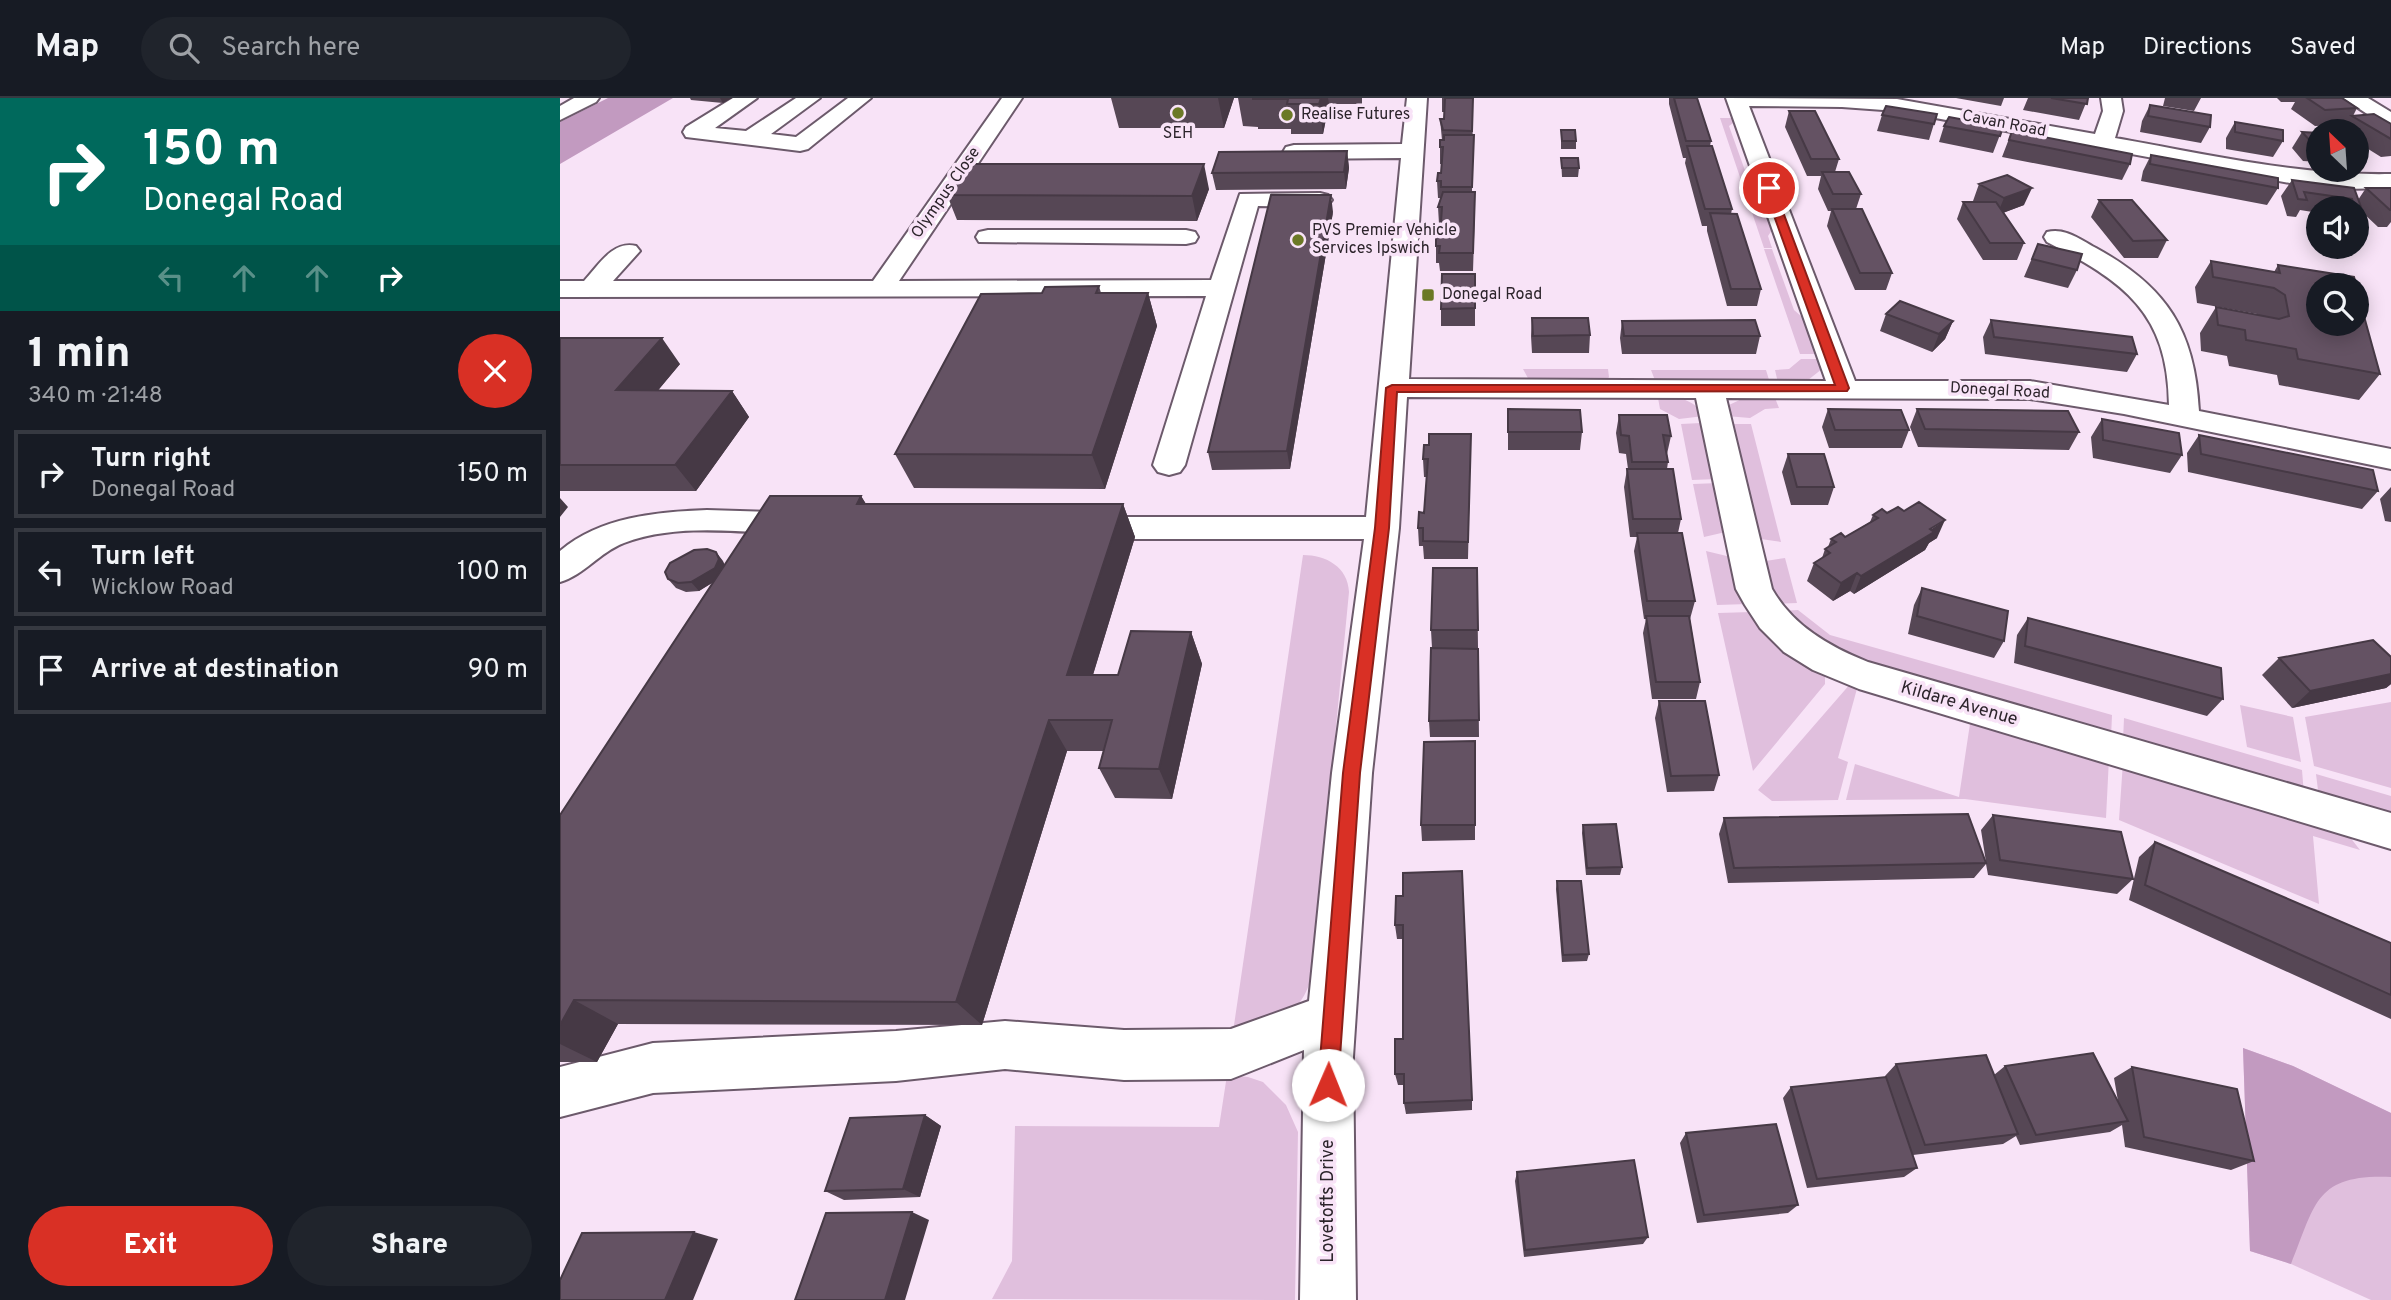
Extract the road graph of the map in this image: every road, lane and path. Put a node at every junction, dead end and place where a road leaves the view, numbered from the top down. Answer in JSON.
{"nodes":[{"id":1,"x":589,"y":98,"type":"edge"},
{"id":2,"x":747,"y":98,"type":"edge"},
{"id":3,"x":810,"y":98,"type":"edge"},
{"id":4,"x":861,"y":98,"type":"edge"},
{"id":5,"x":1012,"y":98,"type":"edge"},
{"id":6,"x":1417,"y":98,"type":"edge"},
{"id":7,"x":2111,"y":98,"type":"edge"},
{"id":8,"x":2353,"y":98,"type":"edge"},
{"id":9,"x":1736,"y":99,"type":"edge"},
{"id":10,"x":560,"y":114,"type":"edge"},
{"id":11,"x":2391,"y":120,"type":"edge"},
{"id":12,"x":748,"y":139,"type":"junction"},
{"id":13,"x":2103,"y":142,"type":"junction"},
{"id":14,"x":1412,"y":151,"type":"junction"},
{"id":15,"x":1269,"y":152,"type":"edge"},
{"id":16,"x":2391,"y":181,"type":"edge"},
{"id":17,"x":1320,"y":200,"type":"edge"},
{"id":18,"x":2051,"y":232,"type":"dead end"},
{"id":19,"x":988,"y":237,"type":"dead end"},
{"id":20,"x":1186,"y":237,"type":"dead end"},
{"id":21,"x":1120,"y":245,"type":"junction"},
{"id":22,"x":627,"y":251,"type":"dead end"},
{"id":23,"x":881,"y":288,"type":"junction"},
{"id":24,"x":1101,"y":288,"type":"junction"},
{"id":25,"x":1222,"y":288,"type":"junction"},
{"id":26,"x":560,"y":289,"type":"edge"},
{"id":27,"x":591,"y":289,"type":"junction"},
{"id":28,"x":1392,"y":388,"type":"junction"},
{"id":29,"x":1709,"y":388,"type":"junction"},
{"id":30,"x":1843,"y":388,"type":"junction"},
{"id":31,"x":2185,"y":416,"type":"junction"},
{"id":32,"x":2391,"y":459,"type":"edge"},
{"id":33,"x":1169,"y":466,"type":"dead end"},
{"id":34,"x":838,"y":524,"type":"edge"},
{"id":35,"x":1056,"y":528,"type":"edge"},
{"id":36,"x":1382,"y":528,"type":"junction"},
{"id":37,"x":560,"y":570,"type":"edge"},
{"id":38,"x":2391,"y":831,"type":"edge"},
{"id":39,"x":1332,"y":1016,"type":"junction"},
{"id":40,"x":560,"y":1091,"type":"edge"},
{"id":41,"x":1328,"y":1300,"type":"edge"}],
"edges":[{"from":1,"to":10,"type":"street"},
{"from":2,"to":12,"type":"street"},
{"from":3,"to":12,"type":"street"},
{"from":4,"to":12,"type":"street"},
{"from":5,"to":23,"type":"street","name":"Olympus Close"},
{"from":6,"to":14,"type":"street","name":"Lovetofts Drive"},
{"from":7,"to":13,"type":"street"},
{"from":8,"to":11,"type":"street"},
{"from":9,"to":13,"type":"street","name":"Cavan Road"},
{"from":9,"to":30,"type":"street"},
{"from":13,"to":16,"type":"street","name":"Cavan Road"},
{"from":14,"to":15,"type":"street"},
{"from":14,"to":28,"type":"street","name":"Lovetofts Drive"},
{"from":17,"to":25,"type":"street"},
{"from":18,"to":31,"type":"street"},
{"from":19,"to":21,"type":"street"},
{"from":20,"to":21,"type":"street"},
{"from":21,"to":24,"type":"street"},
{"from":22,"to":27,"type":"street"},
{"from":23,"to":24,"type":"street"},
{"from":23,"to":27,"type":"street"},
{"from":24,"to":25,"type":"street"},
{"from":25,"to":33,"type":"street"},
{"from":26,"to":27,"type":"street"},
{"from":28,"to":29,"type":"street","name":"Donegal Road"},
{"from":28,"to":36,"type":"street","name":"Lovetofts Drive"},
{"from":29,"to":30,"type":"street","name":"Donegal Road"},
{"from":29,"to":38,"type":"street","name":"Kildare Avenue"},
{"from":30,"to":31,"type":"street","name":"Donegal Road"},
{"from":31,"to":32,"type":"street","name":"Donegal Road"},
{"from":34,"to":37,"type":"street"},
{"from":35,"to":36,"type":"street"},
{"from":36,"to":39,"type":"street","name":"Lovetofts Drive"},
{"from":39,"to":40,"type":"street"},
{"from":39,"to":41,"type":"street","name":"Lovetofts Drive"}]}
